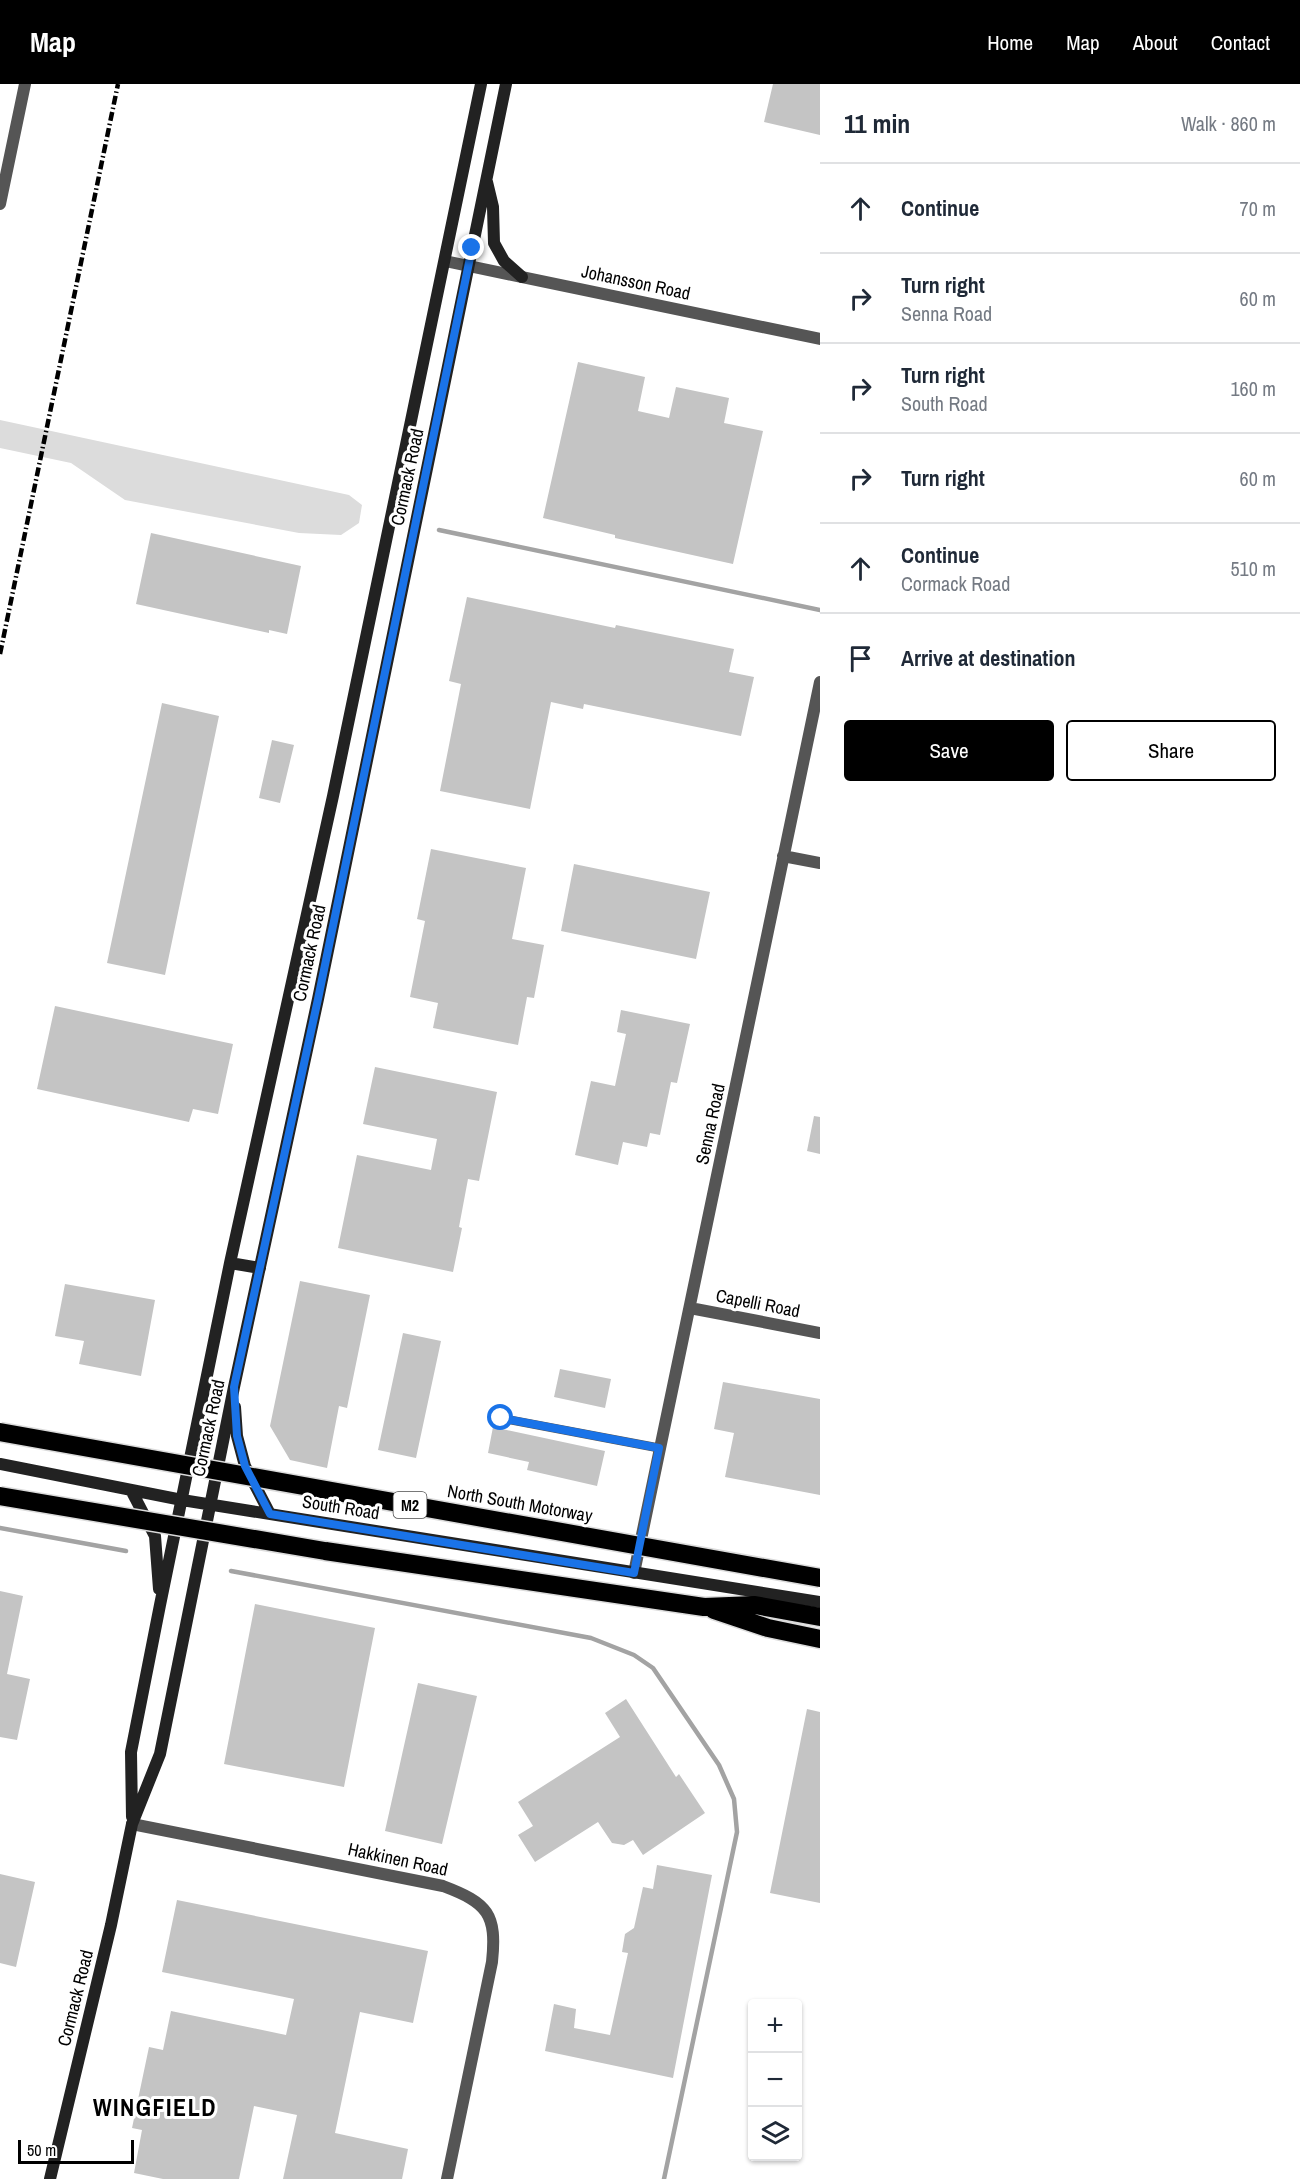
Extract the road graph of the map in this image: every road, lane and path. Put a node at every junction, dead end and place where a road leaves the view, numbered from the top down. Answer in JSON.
{"nodes":[{"id":1,"x":25,"y":84,"type":"edge"},
{"id":2,"x":481,"y":84,"type":"edge"},
{"id":3,"x":506,"y":84,"type":"edge"},
{"id":4,"x":486,"y":178,"type":"junction"},
{"id":5,"x":0,"y":204,"type":"edge"},
{"id":6,"x":444,"y":261,"type":"junction"},
{"id":7,"x":469,"y":266,"type":"junction"},
{"id":8,"x":522,"y":277,"type":"junction"},
{"id":9,"x":820,"y":339,"type":"edge"},
{"id":10,"x":820,"y":682,"type":"edge"},
{"id":11,"x":783,"y":856,"type":"junction"},
{"id":12,"x":820,"y":863,"type":"edge"},
{"id":13,"x":230,"y":1263,"type":"junction"},
{"id":14,"x":260,"y":1268,"type":"junction"},
{"id":15,"x":690,"y":1308,"type":"junction"},
{"id":16,"x":820,"y":1333,"type":"edge"},
{"id":17,"x":234,"y":1387,"type":"junction"},
{"id":18,"x":501,"y":1418,"type":"dead end"},
{"id":19,"x":0,"y":1432,"type":"edge"},
{"id":20,"x":659,"y":1448,"type":"junction"},
{"id":21,"x":0,"y":1464,"type":"edge"},
{"id":22,"x":131,"y":1490,"type":"junction"},
{"id":23,"x":0,"y":1496,"type":"edge"},
{"id":24,"x":182,"y":1500,"type":"junction"},
{"id":25,"x":210,"y":1504,"type":"junction"},
{"id":26,"x":270,"y":1514,"type":"junction"},
{"id":27,"x":634,"y":1573,"type":"junction"},
{"id":28,"x":820,"y":1578,"type":"edge"},
{"id":29,"x":820,"y":1602,"type":"edge"},
{"id":30,"x":160,"y":1605,"type":"junction"},
{"id":31,"x":704,"y":1607,"type":"junction"},
{"id":32,"x":820,"y":1617,"type":"edge"},
{"id":33,"x":820,"y":1639,"type":"edge"},
{"id":34,"x":132,"y":1824,"type":"junction"},
{"id":35,"x":50,"y":2179,"type":"edge"},
{"id":36,"x":447,"y":2179,"type":"edge"}],
"edges":[{"from":1,"to":5,"type":"street"},
{"from":2,"to":6,"type":"street","name":"Cormack Road"},
{"from":3,"to":4,"type":"street","name":"Cormack Road"},
{"from":4,"to":7,"type":"street","name":"Cormack Road"},
{"from":4,"to":8,"type":"street"},
{"from":6,"to":7,"type":"street","name":"Johansson Road"},
{"from":6,"to":13,"type":"street","name":"Cormack Road"},
{"from":7,"to":8,"type":"street","name":"Johansson Road"},
{"from":7,"to":14,"type":"street","name":"Cormack Road"},
{"from":8,"to":9,"type":"street","name":"Johansson Road"},
{"from":10,"to":11,"type":"street","name":"Senna Road"},
{"from":11,"to":12,"type":"street"},
{"from":11,"to":15,"type":"street","name":"Senna Road"},
{"from":13,"to":14,"type":"street"},
{"from":13,"to":24,"type":"street","name":"Cormack Road"},
{"from":14,"to":17,"type":"street","name":"Cormack Road"},
{"from":15,"to":16,"type":"street","name":"Capelli Road"},
{"from":15,"to":20,"type":"street","name":"Senna Road"},
{"from":17,"to":25,"type":"street","name":"Cormack Road"},
{"from":17,"to":26,"type":"street"},
{"from":18,"to":20,"type":"lane"},
{"from":19,"to":28,"type":"highway","name":"North South Motorway","number":"M2","bridge":true},
{"from":20,"to":27,"type":"street","name":"Senna Road"},
{"from":21,"to":22,"type":"street","name":"South Road"},
{"from":22,"to":24,"type":"street","name":"South Road"},
{"from":22,"to":30,"type":"street"},
{"from":23,"to":31,"type":"highway","bridge":true},
{"from":24,"to":25,"type":"street","name":"South Road"},
{"from":24,"to":30,"type":"street","name":"Cormack Road"},
{"from":25,"to":26,"type":"street","name":"South Road"},
{"from":25,"to":34,"type":"street","name":"Cormack Road"},
{"from":26,"to":27,"type":"street","name":"South Road"},
{"from":27,"to":29,"type":"street","name":"South Road"},
{"from":30,"to":34,"type":"street","name":"Cormack Road"},
{"from":31,"to":32,"type":"highway"},
{"from":31,"to":33,"type":"highway"},
{"from":34,"to":35,"type":"street","name":"Cormack Road"},
{"from":34,"to":36,"type":"street","name":"Hakkinen Road"}]}
